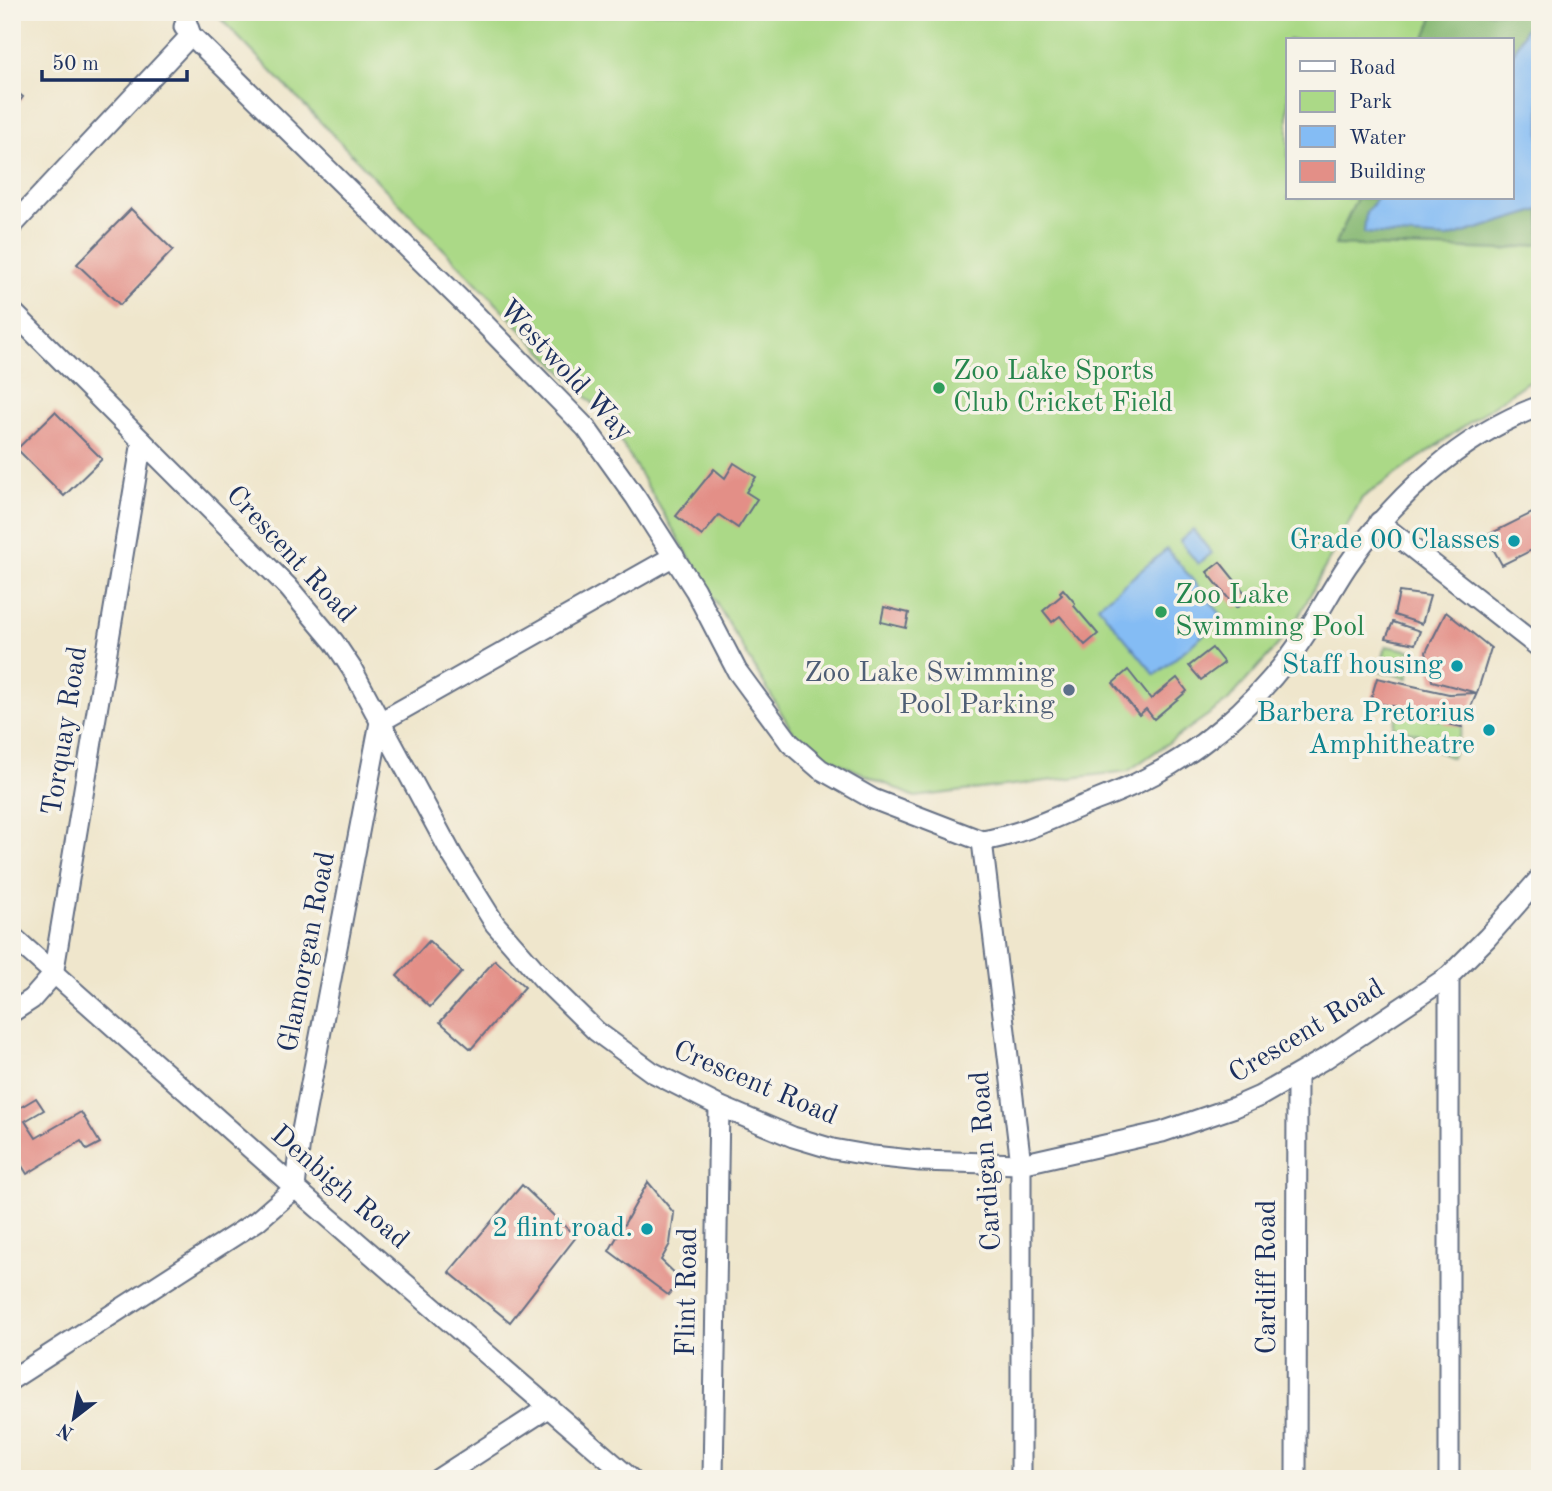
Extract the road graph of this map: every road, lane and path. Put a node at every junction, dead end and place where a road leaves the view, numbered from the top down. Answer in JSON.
{"nodes":[{"id":1,"x":173,"y":12,"type":"edge"},
{"id":2,"x":183,"y":12,"type":"edge"},
{"id":3,"x":191,"y":35,"type":"junction"},
{"id":4,"x":12,"y":226,"type":"edge"},
{"id":5,"x":12,"y":311,"type":"edge"},
{"id":6,"x":1540,"y":405,"type":"edge"},
{"id":7,"x":142,"y":441,"type":"junction"},
{"id":8,"x":1379,"y":522,"type":"junction"},
{"id":9,"x":674,"y":556,"type":"junction"},
{"id":10,"x":1540,"y":648,"type":"edge"},
{"id":11,"x":380,"y":722,"type":"junction"},
{"id":12,"x":982,"y":841,"type":"junction"},
{"id":13,"x":1538,"y":882,"type":"edge"},
{"id":14,"x":12,"y":936,"type":"edge"},
{"id":15,"x":54,"y":975,"type":"junction"},
{"id":16,"x":1448,"y":976,"type":"junction"},
{"id":17,"x":12,"y":1012,"type":"edge"},
{"id":18,"x":1297,"y":1076,"type":"junction"},
{"id":19,"x":719,"y":1106,"type":"junction"},
{"id":20,"x":1021,"y":1164,"type":"junction"},
{"id":21,"x":295,"y":1188,"type":"junction"},
{"id":22,"x":12,"y":1379,"type":"edge"},
{"id":23,"x":550,"y":1407,"type":"junction"},
{"id":24,"x":438,"y":1479,"type":"edge"},
{"id":25,"x":631,"y":1479,"type":"edge"},
{"id":26,"x":713,"y":1479,"type":"edge"},
{"id":27,"x":1021,"y":1479,"type":"edge"},
{"id":28,"x":1296,"y":1479,"type":"edge"},
{"id":29,"x":1449,"y":1479,"type":"edge"}],
"edges":[{"from":1,"to":3,"type":"street"},
{"from":2,"to":3,"type":"street","name":"Westwold Way"},
{"from":3,"to":4,"type":"street"},
{"from":3,"to":9,"type":"street","name":"Westwold Way"},
{"from":5,"to":7,"type":"street","name":"Crescent Road"},
{"from":6,"to":8,"type":"street"},
{"from":7,"to":11,"type":"street","name":"Crescent Road"},
{"from":7,"to":15,"type":"street","name":"Torquay Road"},
{"from":8,"to":10,"type":"street"},
{"from":8,"to":12,"type":"street"},
{"from":9,"to":11,"type":"street"},
{"from":9,"to":12,"type":"street","name":"Westwold Way"},
{"from":11,"to":19,"type":"street","name":"Crescent Road"},
{"from":11,"to":21,"type":"street","name":"Glamorgan Road"},
{"from":12,"to":20,"type":"street","name":"Cardigan Road"},
{"from":13,"to":16,"type":"street","name":"Crescent Road"},
{"from":14,"to":15,"type":"street","name":"Denbigh Road"},
{"from":15,"to":17,"type":"street"},
{"from":15,"to":21,"type":"street","name":"Denbigh Road"},
{"from":16,"to":18,"type":"street","name":"Crescent Road"},
{"from":16,"to":29,"type":"street"},
{"from":18,"to":20,"type":"street","name":"Crescent Road"},
{"from":18,"to":28,"type":"street","name":"Cardiff Road"},
{"from":19,"to":20,"type":"street","name":"Crescent Road"},
{"from":19,"to":26,"type":"street","name":"Flint Road"},
{"from":20,"to":27,"type":"street","name":"Cardigan Road"},
{"from":21,"to":22,"type":"street"},
{"from":21,"to":23,"type":"street","name":"Denbigh Road"},
{"from":23,"to":24,"type":"street"},
{"from":23,"to":25,"type":"street","name":"Denbigh Road"}]}
